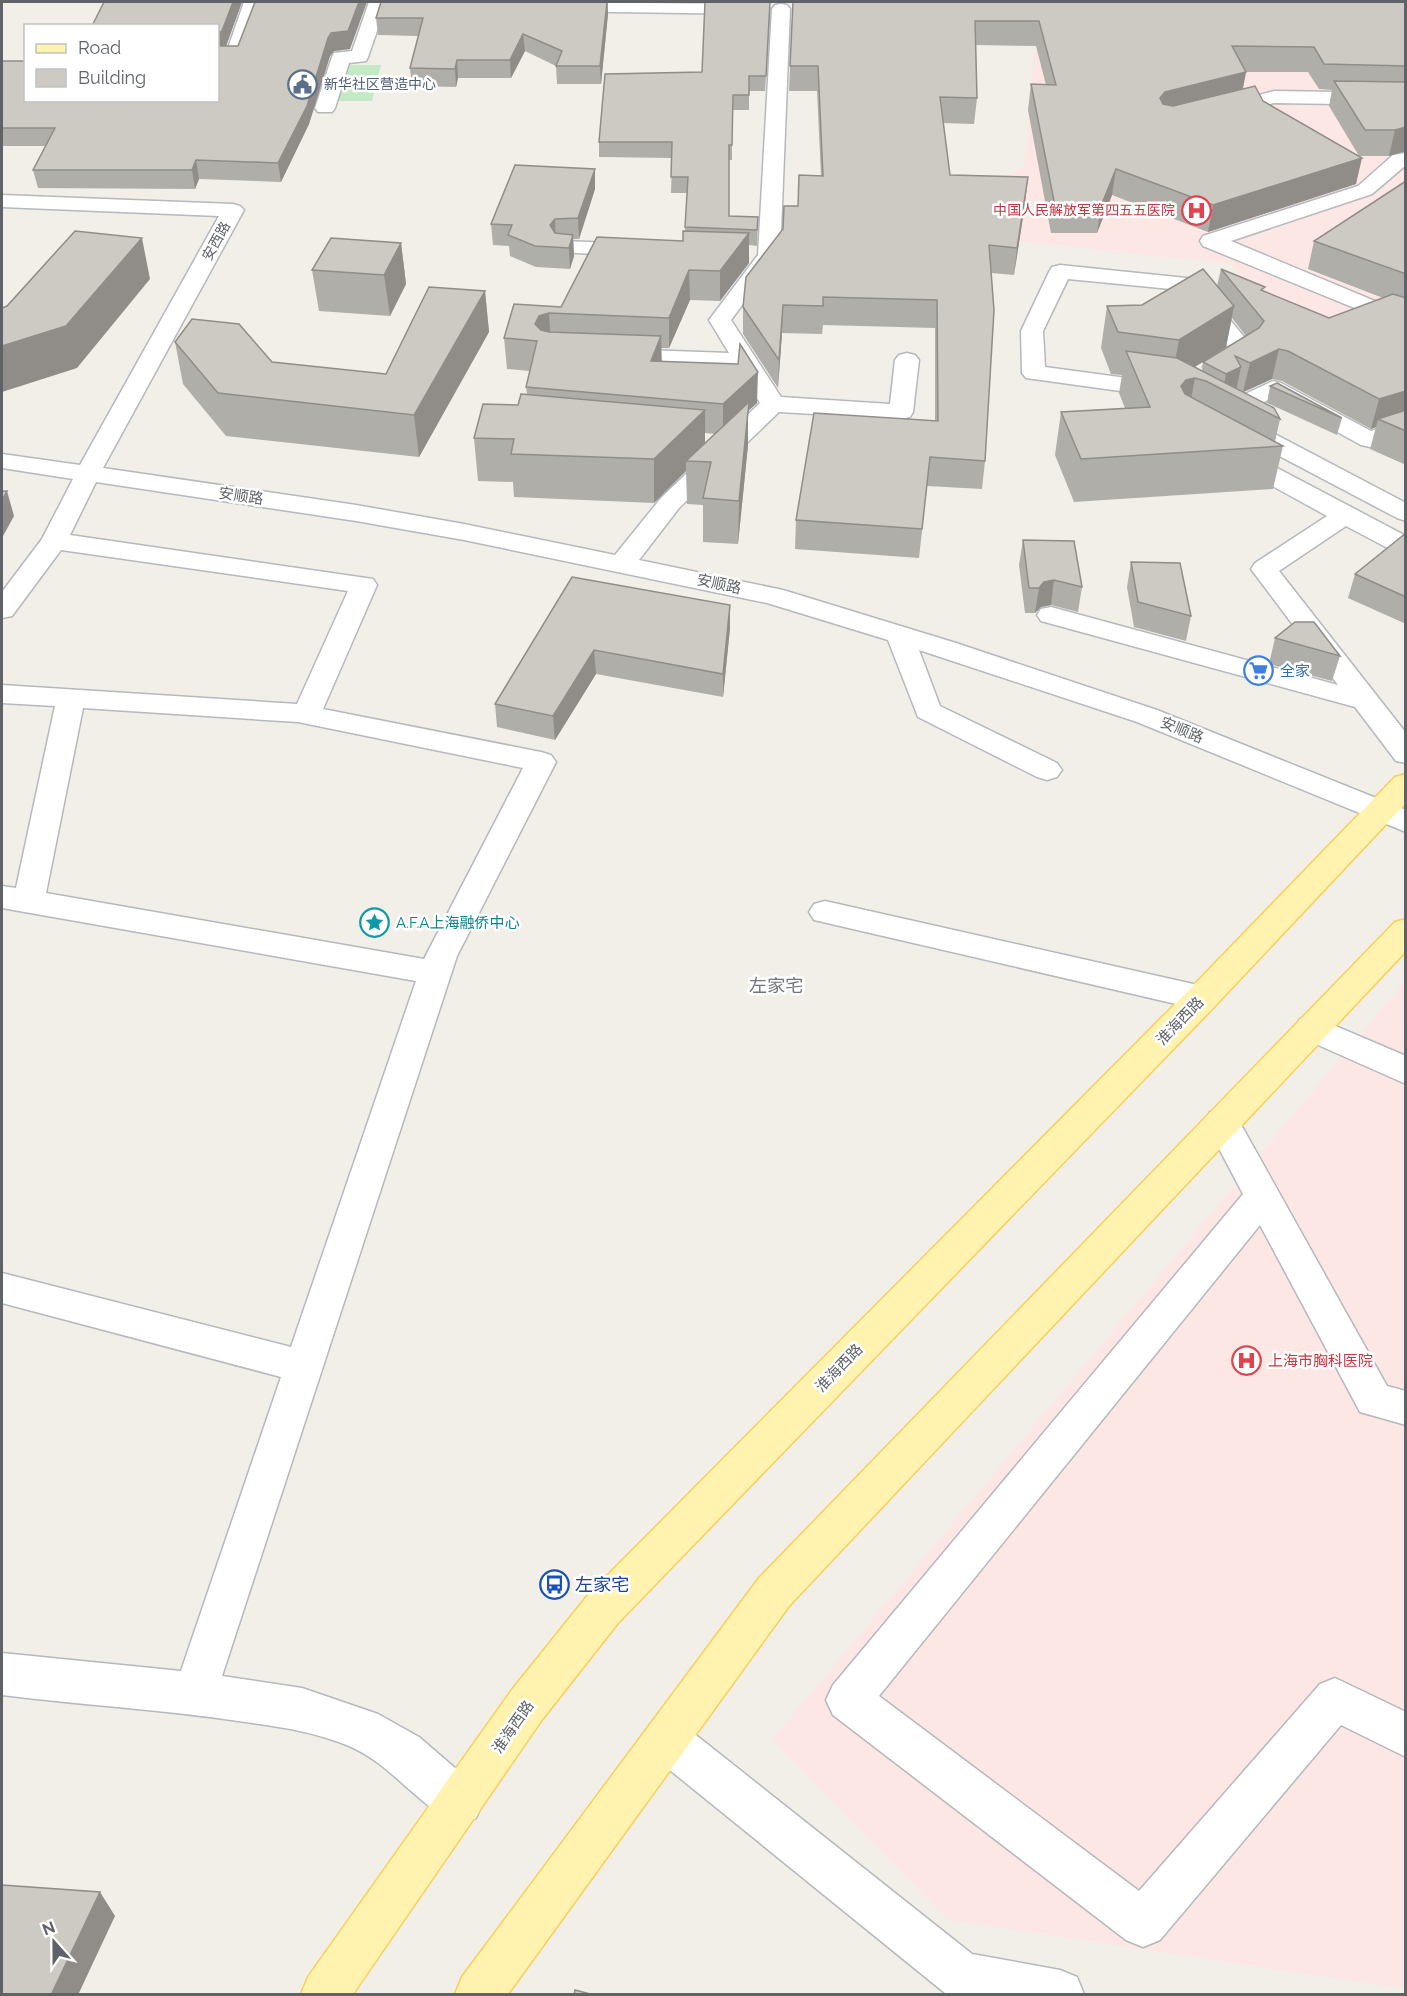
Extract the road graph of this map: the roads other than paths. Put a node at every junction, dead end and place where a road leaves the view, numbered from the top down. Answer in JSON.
{"nodes":[{"id":1,"x":253,"y":2,"type":"edge"},
{"id":2,"x":378,"y":2,"type":"edge"},
{"id":3,"x":548,"y":2,"type":"edge"},
{"id":4,"x":219,"y":57,"type":"edge"},
{"id":5,"x":1406,"y":99,"type":"edge"},
{"id":6,"x":325,"y":108,"type":"dead end"},
{"id":7,"x":1199,"y":116,"type":"edge"},
{"id":8,"x":1406,"y":159,"type":"edge"},
{"id":9,"x":2,"y":201,"type":"edge"},
{"id":10,"x":564,"y":247,"type":"edge"},
{"id":11,"x":655,"y":251,"type":"edge"},
{"id":12,"x":746,"y":254,"type":"edge"},
{"id":13,"x":769,"y":255,"type":"junction"},
{"id":14,"x":1406,"y":322,"type":"edge"},
{"id":15,"x":597,"y":355,"type":"edge"},
{"id":16,"x":907,"y":360,"type":"dead end"},
{"id":17,"x":746,"y":361,"type":"junction"},
{"id":18,"x":1194,"y":396,"type":"junction"},
{"id":19,"x":773,"y":404,"type":"junction"},
{"id":20,"x":1406,"y":426,"type":"edge"},
{"id":21,"x":696,"y":442,"type":"edge"},
{"id":22,"x":730,"y":445,"type":"junction"},
{"id":23,"x":1219,"y":447,"type":"edge"},
{"id":24,"x":1344,"y":453,"type":"junction"},
{"id":25,"x":2,"y":461,"type":"edge"},
{"id":26,"x":87,"y":475,"type":"junction"},
{"id":27,"x":1406,"y":513,"type":"edge"},
{"id":28,"x":1345,"y":515,"type":"junction"},
{"id":29,"x":54,"y":541,"type":"junction"},
{"id":30,"x":1406,"y":548,"type":"edge"},
{"id":31,"x":623,"y":563,"type":"junction"},
{"id":32,"x":2,"y":610,"type":"edge"},
{"id":33,"x":1051,"y":615,"type":"dead end"},
{"id":34,"x":900,"y":635,"type":"junction"},
{"id":35,"x":2,"y":694,"type":"edge"},
{"id":36,"x":70,"y":699,"type":"junction"},
{"id":37,"x":1365,"y":701,"type":"junction"},
{"id":38,"x":306,"y":715,"type":"junction"},
{"id":39,"x":1406,"y":754,"type":"edge"},
{"id":40,"x":1047,"y":770,"type":"dead end"},
{"id":41,"x":1397,"y":805,"type":"edge"},
{"id":42,"x":15,"y":899,"type":"edge"},
{"id":43,"x":825,"y":912,"type":"dead end"},
{"id":44,"x":1406,"y":930,"type":"edge"},
{"id":45,"x":436,"y":973,"type":"junction"},
{"id":46,"x":1202,"y":998,"type":"junction"},
{"id":47,"x":1312,"y":1028,"type":"junction"},
{"id":48,"x":1406,"y":1071,"type":"edge"},
{"id":49,"x":1222,"y":1122,"type":"junction"},
{"id":50,"x":1263,"y":1195,"type":"junction"},
{"id":51,"x":2,"y":1288,"type":"edge"},
{"id":52,"x":304,"y":1367,"type":"junction"},
{"id":53,"x":1406,"y":1408,"type":"edge"},
{"id":54,"x":2,"y":1674,"type":"edge"},
{"id":55,"x":195,"y":1693,"type":"junction"},
{"id":56,"x":1406,"y":1736,"type":"edge"},
{"id":57,"x":666,"y":1739,"type":"junction"},
{"id":58,"x":460,"y":1802,"type":"junction"},
{"id":59,"x":325,"y":1995,"type":"edge"},
{"id":60,"x":479,"y":1995,"type":"edge"},
{"id":61,"x":1060,"y":1995,"type":"edge"}],
"edges":[{"from":1,"to":4,"type":"street"},
{"from":2,"to":6,"type":"street"},
{"from":3,"to":13,"type":"street"},
{"from":5,"to":7,"type":"street"},
{"from":8,"to":14,"type":"street"},
{"from":9,"to":26,"type":"street","name":"安西路"},
{"from":10,"to":11,"type":"street"},
{"from":12,"to":13,"type":"street"},
{"from":13,"to":17,"type":"street"},
{"from":15,"to":17,"type":"street"},
{"from":16,"to":19,"type":"street"},
{"from":17,"to":19,"type":"street"},
{"from":18,"to":18,"type":"street"},
{"from":18,"to":24,"type":"street"},
{"from":18,"to":24,"type":"street"},
{"from":19,"to":22,"type":"street"},
{"from":20,"to":24,"type":"street"},
{"from":21,"to":22,"type":"street"},
{"from":22,"to":31,"type":"street"},
{"from":23,"to":28,"type":"street"},
{"from":24,"to":27,"type":"street"},
{"from":25,"to":26,"type":"street","name":"安顺路"},
{"from":26,"to":29,"type":"street"},
{"from":26,"to":31,"type":"street","name":"安顺路"},
{"from":28,"to":30,"type":"street"},
{"from":28,"to":37,"type":"street"},
{"from":29,"to":32,"type":"street"},
{"from":29,"to":38,"type":"street"},
{"from":31,"to":34,"type":"street","name":"安顺路"},
{"from":33,"to":37,"type":"street"},
{"from":34,"to":40,"type":"street"},
{"from":34,"to":41,"type":"street","name":"安顺路"},
{"from":35,"to":36,"type":"street"},
{"from":36,"to":38,"type":"street"},
{"from":36,"to":42,"type":"street"},
{"from":37,"to":39,"type":"street"},
{"from":38,"to":45,"type":"street"},
{"from":41,"to":46,"type":"main road","name":"淮海西路"},
{"from":42,"to":45,"type":"street"},
{"from":43,"to":46,"type":"street"},
{"from":44,"to":47,"type":"main road"},
{"from":45,"to":52,"type":"street"},
{"from":46,"to":58,"type":"main road","name":"淮海西路"},
{"from":47,"to":48,"type":"street"},
{"from":47,"to":49,"type":"main road"},
{"from":49,"to":50,"type":"street"},
{"from":49,"to":57,"type":"main road"},
{"from":50,"to":53,"type":"street"},
{"from":50,"to":56,"type":"street"},
{"from":51,"to":52,"type":"street"},
{"from":52,"to":55,"type":"street"},
{"from":54,"to":55,"type":"street"},
{"from":55,"to":58,"type":"street"},
{"from":57,"to":60,"type":"main road"},
{"from":57,"to":61,"type":"street"},
{"from":58,"to":59,"type":"main road","name":"淮海西路"}]}
